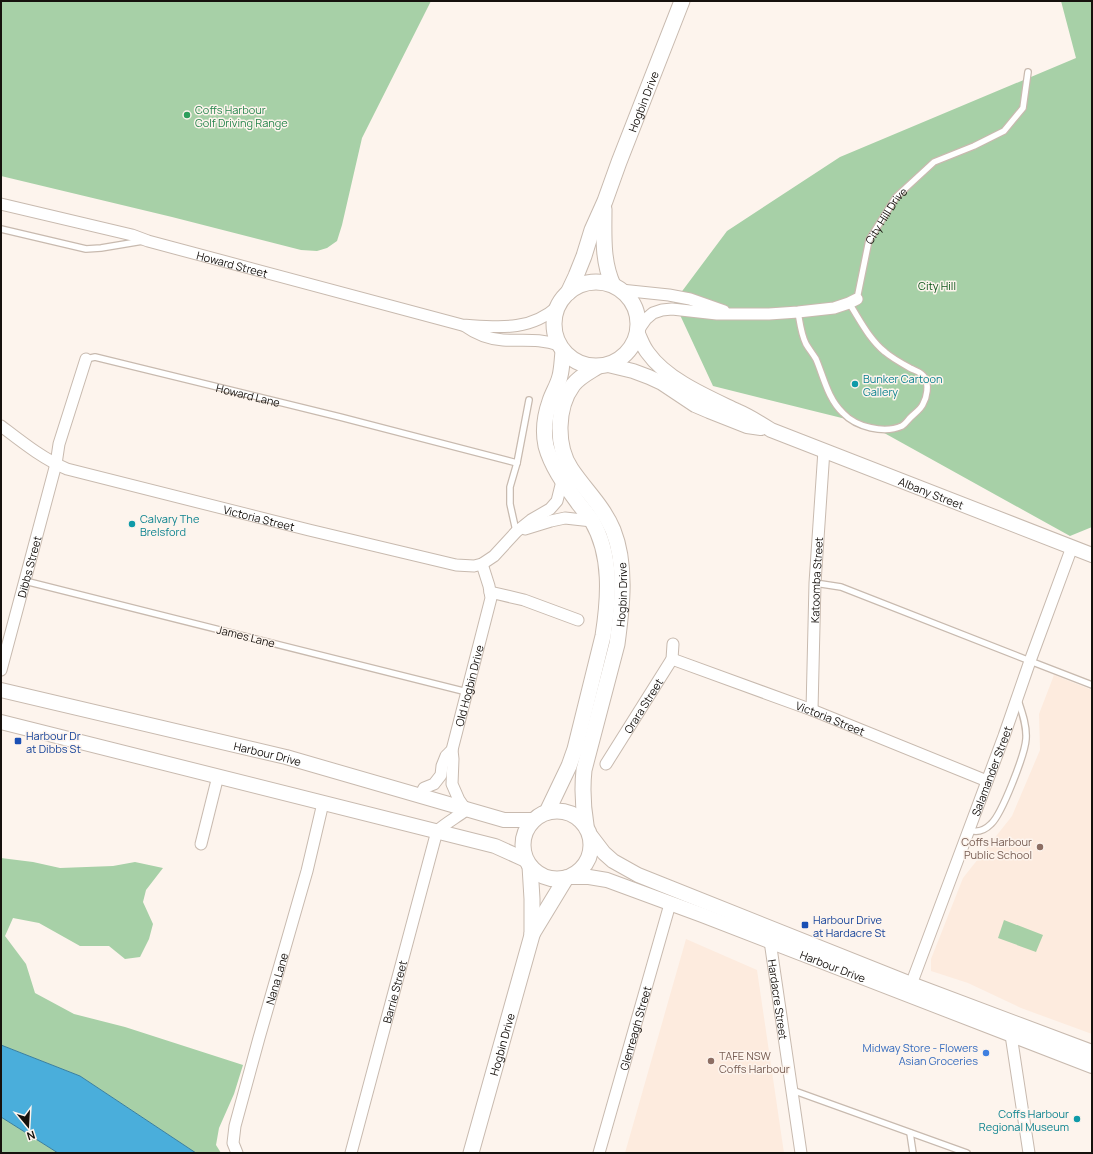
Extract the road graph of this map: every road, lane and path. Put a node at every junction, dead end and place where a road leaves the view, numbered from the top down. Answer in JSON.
{"nodes":[{"id":1,"x":682,"y":1,"type":"edge"},
{"id":2,"x":1028,"y":72,"type":"dead end"},
{"id":3,"x":605,"y":201,"type":"junction"},
{"id":4,"x":1,"y":204,"type":"edge"},
{"id":5,"x":1,"y":229,"type":"edge"},
{"id":6,"x":148,"y":241,"type":"junction"},
{"id":7,"x":617,"y":288,"type":"junction"},
{"id":8,"x":568,"y":293,"type":"junction"},
{"id":9,"x":853,"y":301,"type":"junction"},
{"id":10,"x":557,"y":307,"type":"junction"},
{"id":11,"x":798,"y":312,"type":"junction"},
{"id":12,"x":732,"y":314,"type":"junction"},
{"id":13,"x":462,"y":325,"type":"junction"},
{"id":14,"x":638,"y":331,"type":"junction"},
{"id":15,"x":561,"y":348,"type":"junction"},
{"id":16,"x":86,"y":359,"type":"joint"},
{"id":17,"x":603,"y":366,"type":"junction"},
{"id":18,"x":529,"y":400,"type":"dead end"},
{"id":19,"x":1,"y":426,"type":"edge"},
{"id":20,"x":771,"y":430,"type":"junction"},
{"id":21,"x":824,"y":450,"type":"junction"},
{"id":22,"x":517,"y":463,"type":"junction"},
{"id":23,"x":56,"y":464,"type":"junction"},
{"id":24,"x":562,"y":481,"type":"junction"},
{"id":25,"x":592,"y":521,"type":"junction"},
{"id":26,"x":516,"y":532,"type":"junction"},
{"id":27,"x":1072,"y":547,"type":"junction"},
{"id":28,"x":1092,"y":555,"type":"edge"},
{"id":29,"x":482,"y":564,"type":"junction"},
{"id":30,"x":25,"y":581,"type":"junction"},
{"id":31,"x":815,"y":583,"type":"junction"},
{"id":32,"x":490,"y":592,"type":"junction"},
{"id":33,"x":578,"y":620,"type":"dead end"},
{"id":34,"x":673,"y":644,"type":"dead end"},
{"id":35,"x":672,"y":659,"type":"junction"},
{"id":36,"x":1030,"y":661,"type":"junction"},
{"id":37,"x":1,"y":670,"type":"edge"},
{"id":38,"x":1092,"y":685,"type":"edge"},
{"id":39,"x":1,"y":690,"type":"edge"},
{"id":40,"x":467,"y":692,"type":"junction"},
{"id":41,"x":1017,"y":698,"type":"junction"},
{"id":42,"x":812,"y":710,"type":"junction"},
{"id":43,"x":1,"y":722,"type":"edge"},
{"id":44,"x":452,"y":750,"type":"junction"},
{"id":45,"x":606,"y":764,"type":"dead end"},
{"id":46,"x":218,"y":776,"type":"junction"},
{"id":47,"x":987,"y":781,"type":"junction"},
{"id":48,"x":420,"y":796,"type":"junction"},
{"id":49,"x":323,"y":803,"type":"junction"},
{"id":50,"x":466,"y":810,"type":"junction"},
{"id":51,"x":547,"y":812,"type":"junction"},
{"id":52,"x":533,"y":820,"type":"junction"},
{"id":53,"x":969,"y":830,"type":"junction"},
{"id":54,"x":437,"y":831,"type":"junction"},
{"id":55,"x":588,"y":831,"type":"junction"},
{"id":56,"x":201,"y":844,"type":"dead end"},
{"id":57,"x":528,"y":863,"type":"junction"},
{"id":58,"x":568,"y":877,"type":"junction"},
{"id":59,"x":670,"y":904,"type":"junction"},
{"id":60,"x":532,"y":935,"type":"junction"},
{"id":61,"x":770,"y":941,"type":"junction"},
{"id":62,"x":909,"y":989,"type":"junction"},
{"id":63,"x":1011,"y":1035,"type":"junction"},
{"id":64,"x":1092,"y":1052,"type":"edge"},
{"id":65,"x":1092,"y":1066,"type":"edge"},
{"id":66,"x":791,"y":1090,"type":"junction"},
{"id":67,"x":910,"y":1133,"type":"junction"},
{"id":68,"x":237,"y":1153,"type":"edge"},
{"id":69,"x":351,"y":1153,"type":"edge"},
{"id":70,"x":471,"y":1153,"type":"edge"},
{"id":71,"x":599,"y":1153,"type":"edge"},
{"id":72,"x":801,"y":1153,"type":"edge"},
{"id":73,"x":913,"y":1153,"type":"edge"},
{"id":74,"x":967,"y":1153,"type":"edge"},
{"id":75,"x":1029,"y":1153,"type":"edge"}],
"edges":[{"from":1,"to":3,"type":"main road","name":"Hogbin Drive"},
{"from":2,"to":9,"type":"lane","name":"City Hill Drive"},
{"from":3,"to":7,"type":"main road","name":"Hogbin Drive"},
{"from":3,"to":8,"type":"main road","name":"Hogbin Drive"},
{"from":4,"to":6,"type":"street","name":"Howard Street"},
{"from":5,"to":6,"type":"lane"},
{"from":6,"to":13,"type":"street","name":"Howard Street"},
{"from":7,"to":8,"type":"main road"},
{"from":7,"to":12,"type":"street"},
{"from":7,"to":14,"type":"main road"},
{"from":8,"to":10,"type":"main road"},
{"from":9,"to":11,"type":"street"},
{"from":9,"to":11,"type":"lane"},
{"from":10,"to":13,"type":"street","name":"Howard Street"},
{"from":10,"to":15,"type":"main road"},
{"from":11,"to":12,"type":"street"},
{"from":12,"to":14,"type":"street"},
{"from":13,"to":15,"type":"street","name":"Howard Street"},
{"from":14,"to":17,"type":"main road"},
{"from":14,"to":20,"type":"street","name":"Albany Street"},
{"from":15,"to":17,"type":"main road"},
{"from":15,"to":24,"type":"main road","name":"Hogbin Drive"},
{"from":16,"to":22,"type":"lane","name":"Howard Lane"},
{"from":16,"to":23,"type":"street","name":"Howard Lane"},
{"from":17,"to":20,"type":"street","name":"Albany Street"},
{"from":17,"to":55,"type":"main road","name":"Hogbin Drive"},
{"from":18,"to":22,"type":"lane"},
{"from":19,"to":23,"type":"street","name":"Victoria Street"},
{"from":20,"to":21,"type":"street","name":"Albany Street"},
{"from":21,"to":27,"type":"street","name":"Albany Street"},
{"from":21,"to":31,"type":"street","name":"Katoomba Street"},
{"from":22,"to":26,"type":"lane"},
{"from":23,"to":29,"type":"street","name":"Victoria Street"},
{"from":23,"to":30,"type":"street","name":"Dibbs Street"},
{"from":24,"to":25,"type":"main road","name":"Hogbin Drive"},
{"from":24,"to":26,"type":"street"},
{"from":25,"to":26,"type":"street"},
{"from":25,"to":51,"type":"main road","name":"Hogbin Drive"},
{"from":26,"to":29,"type":"street"},
{"from":27,"to":28,"type":"street","name":"Albany Street"},
{"from":27,"to":36,"type":"street","name":"Salamander Street"},
{"from":29,"to":32,"type":"street","name":"Old Hogbin Drive"},
{"from":30,"to":37,"type":"street","name":"Dibbs Street"},
{"from":30,"to":40,"type":"lane","name":"James Lane"},
{"from":31,"to":36,"type":"lane"},
{"from":31,"to":42,"type":"street","name":"Katoomba Street"},
{"from":32,"to":33,"type":"street"},
{"from":32,"to":40,"type":"street","name":"Old Hogbin Drive"},
{"from":34,"to":35,"type":"street","name":"Orara Street"},
{"from":35,"to":42,"type":"street","name":"Victoria Street"},
{"from":35,"to":45,"type":"street","name":"Orara Street"},
{"from":36,"to":38,"type":"lane"},
{"from":36,"to":41,"type":"street","name":"Salamander Street"},
{"from":39,"to":48,"type":"street","name":"Harbour Drive"},
{"from":40,"to":44,"type":"street","name":"Old Hogbin Drive"},
{"from":41,"to":47,"type":"street","name":"Salamander Street"},
{"from":41,"to":53,"type":"lane"},
{"from":42,"to":47,"type":"street","name":"Victoria Street"},
{"from":43,"to":46,"type":"street"},
{"from":44,"to":48,"type":"street","name":"Old Hogbin Drive"},
{"from":44,"to":50,"type":"street"},
{"from":46,"to":49,"type":"street"},
{"from":46,"to":56,"type":"street"},
{"from":47,"to":53,"type":"street","name":"Salamander Street"},
{"from":48,"to":50,"type":"street","name":"Harbour Drive"},
{"from":49,"to":54,"type":"street"},
{"from":49,"to":68,"type":"street","name":"Nana Lane"},
{"from":50,"to":52,"type":"street","name":"Harbour Drive"},
{"from":50,"to":54,"type":"street"},
{"from":51,"to":52,"type":"main road"},
{"from":51,"to":55,"type":"main road"},
{"from":52,"to":57,"type":"main road"},
{"from":53,"to":62,"type":"street","name":"Salamander Street"},
{"from":54,"to":57,"type":"street"},
{"from":54,"to":69,"type":"street","name":"Barrie Street"},
{"from":55,"to":58,"type":"main road"},
{"from":55,"to":62,"type":"street","name":"Harbour Drive"},
{"from":57,"to":58,"type":"main road"},
{"from":57,"to":60,"type":"main road","name":"Hogbin Drive"},
{"from":58,"to":59,"type":"street","name":"Harbour Drive"},
{"from":58,"to":60,"type":"main road","name":"Hogbin Drive"},
{"from":59,"to":61,"type":"street","name":"Harbour Drive"},
{"from":59,"to":71,"type":"street","name":"Glenreagh Street"},
{"from":60,"to":70,"type":"main road","name":"Hogbin Drive"},
{"from":61,"to":62,"type":"street","name":"Harbour Drive"},
{"from":61,"to":66,"type":"street","name":"Hardacre Street"},
{"from":62,"to":63,"type":"street","name":"Harbour Drive"},
{"from":62,"to":64,"type":"street","name":"Harbour Drive"},
{"from":63,"to":65,"type":"street","name":"Harbour Drive"},
{"from":63,"to":75,"type":"street"},
{"from":66,"to":67,"type":"lane"},
{"from":66,"to":72,"type":"street","name":"Hardacre Street"},
{"from":67,"to":73,"type":"lane"},
{"from":67,"to":74,"type":"lane"}]}
